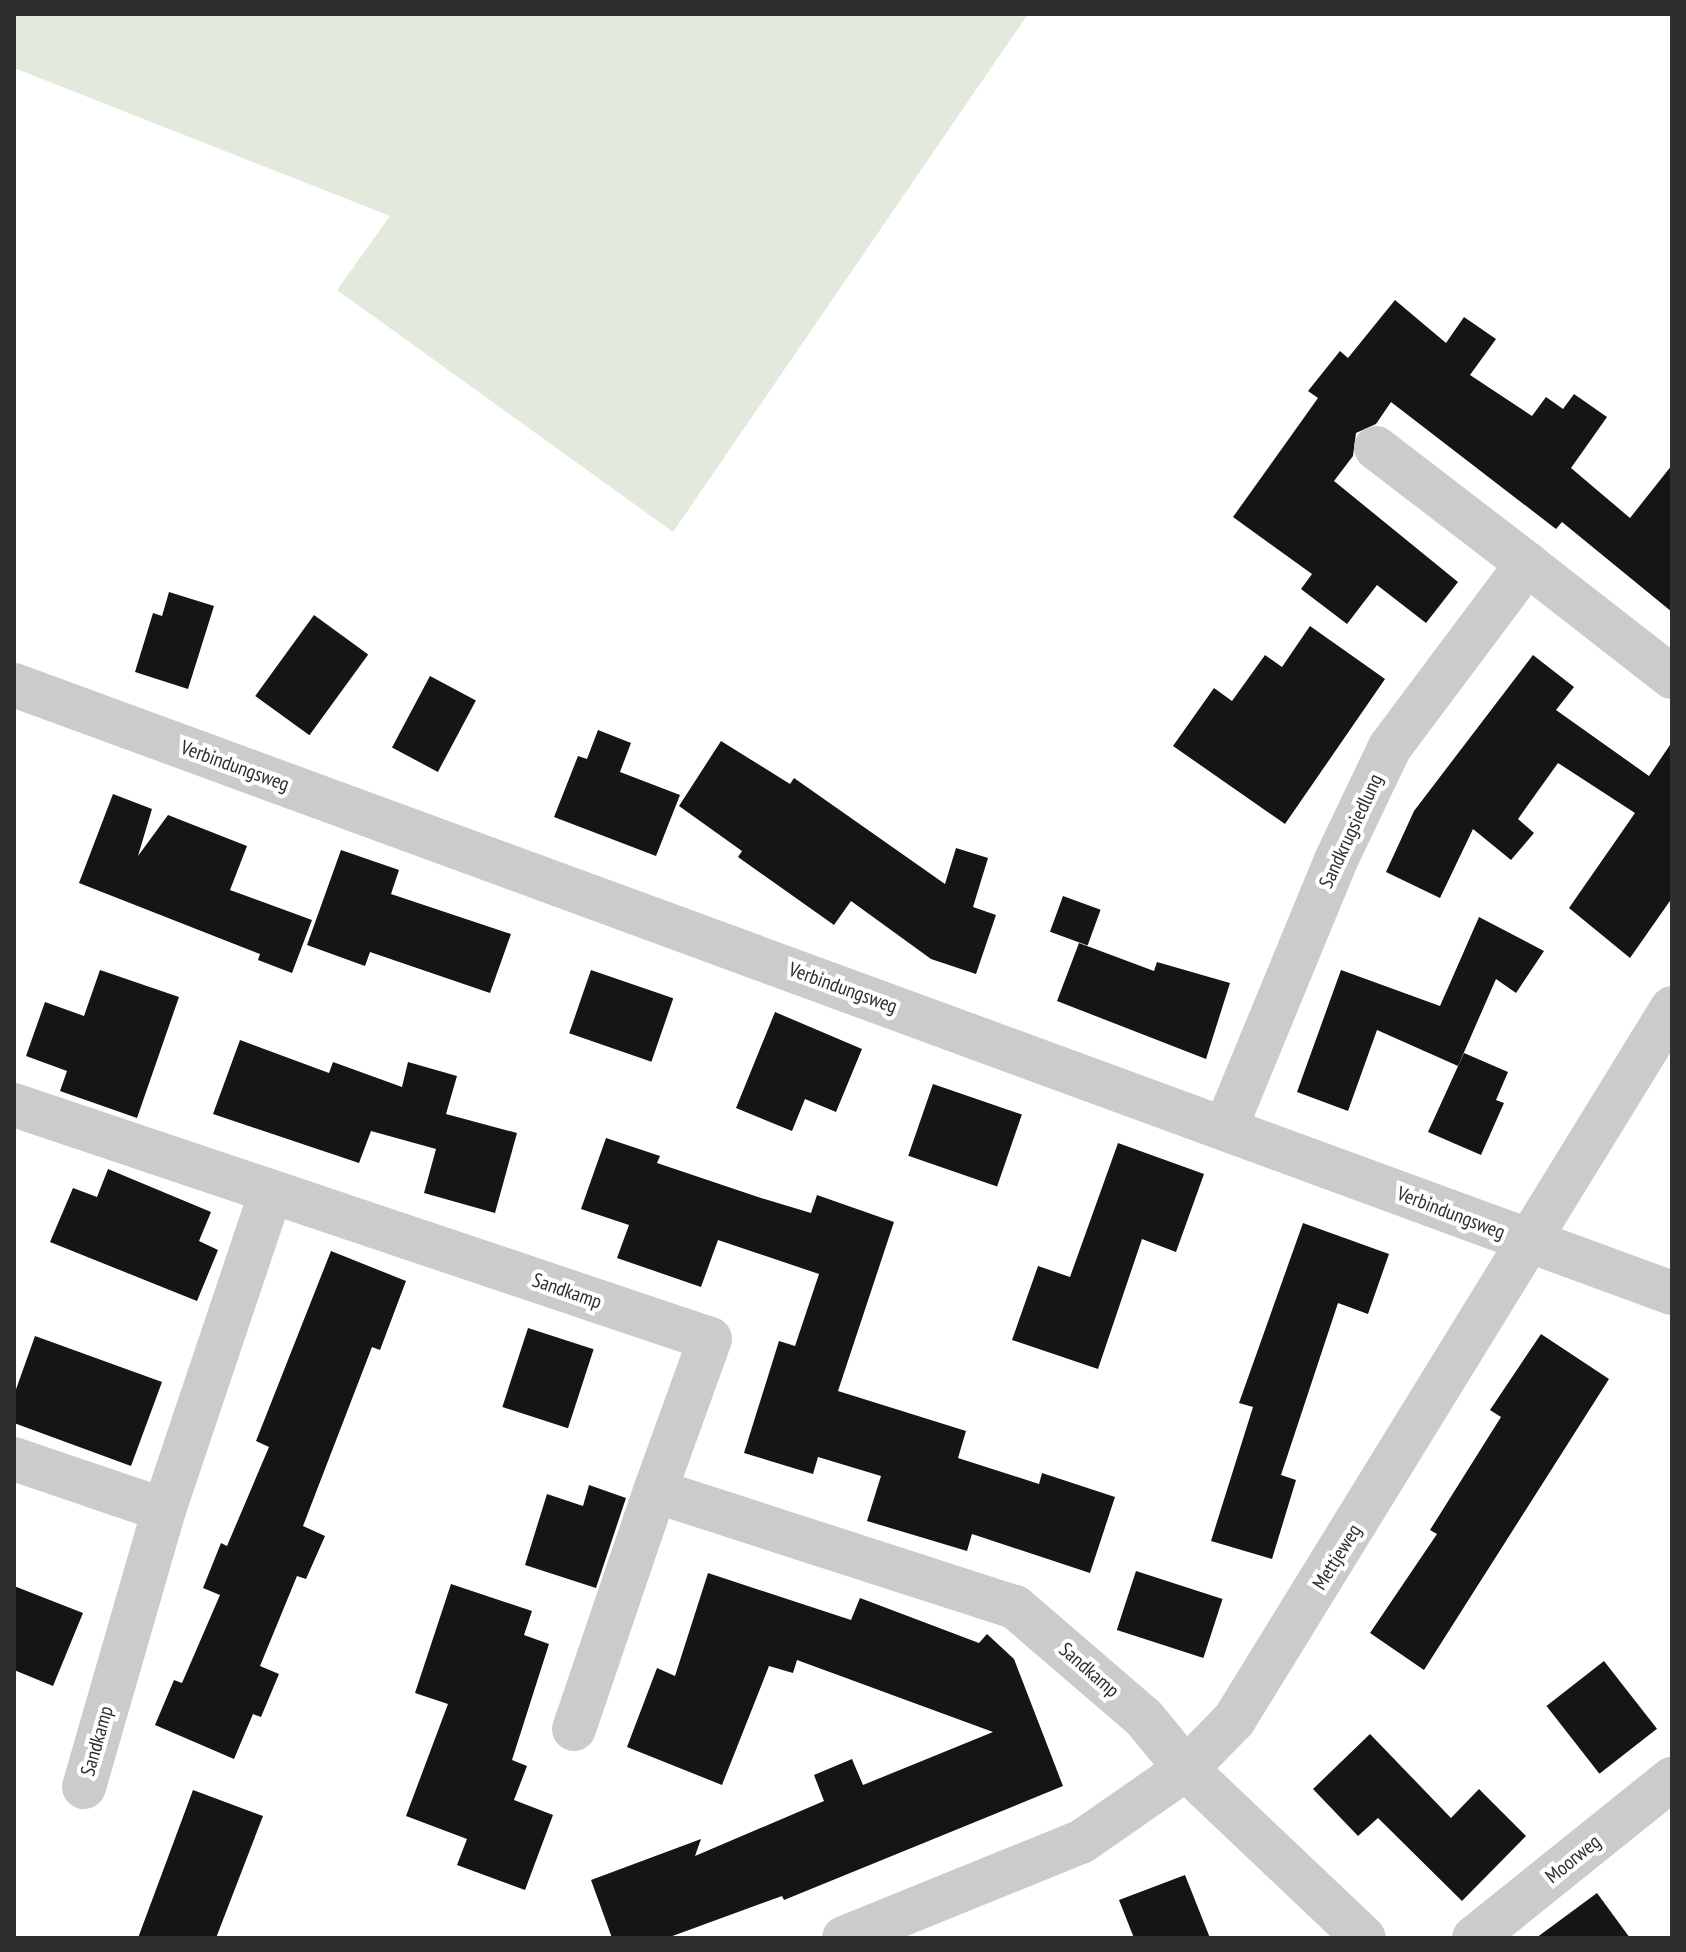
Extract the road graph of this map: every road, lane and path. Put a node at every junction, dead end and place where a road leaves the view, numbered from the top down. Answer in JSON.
{"nodes":[{"id":1,"x":1376,"y":448,"type":"dead end"},
{"id":2,"x":1527,"y":564,"type":"junction"},
{"id":3,"x":1672,"y":677,"type":"edge"},
{"id":4,"x":14,"y":685,"type":"edge"},
{"id":5,"x":1672,"y":1008,"type":"edge"},
{"id":6,"x":14,"y":1105,"type":"edge"},
{"id":7,"x":1226,"y":1127,"type":"junction"},
{"id":8,"x":271,"y":1192,"type":"junction"},
{"id":9,"x":1531,"y":1244,"type":"junction"},
{"id":10,"x":1672,"y":1293,"type":"edge"},
{"id":11,"x":14,"y":1459,"type":"edge"},
{"id":12,"x":655,"y":1491,"type":"junction"},
{"id":13,"x":164,"y":1510,"type":"junction"},
{"id":14,"x":574,"y":1729,"type":"dead end"},
{"id":15,"x":1186,"y":1769,"type":"junction"},
{"id":16,"x":1672,"y":1779,"type":"edge"},
{"id":17,"x":84,"y":1787,"type":"dead end"},
{"id":18,"x":845,"y":1938,"type":"edge"},
{"id":19,"x":1364,"y":1938,"type":"edge"},
{"id":20,"x":1474,"y":1938,"type":"edge"}],
"edges":[{"from":1,"to":2,"type":"street"},
{"from":2,"to":3,"type":"street"},
{"from":2,"to":7,"type":"street","name":"Sandkrugsiedlung"},
{"from":4,"to":7,"type":"street","name":"Verbindungsweg"},
{"from":5,"to":9,"type":"street","name":"Mettjeweg"},
{"from":6,"to":8,"type":"street","name":"Sandkamp"},
{"from":7,"to":9,"type":"street","name":"Verbindungsweg"},
{"from":8,"to":12,"type":"street","name":"Sandkamp"},
{"from":8,"to":13,"type":"street","name":"Sandkamp"},
{"from":9,"to":10,"type":"street","name":"Verbindungsweg"},
{"from":9,"to":15,"type":"street","name":"Mettjeweg"},
{"from":11,"to":13,"type":"street"},
{"from":12,"to":14,"type":"street","name":"Sandkamp"},
{"from":12,"to":15,"type":"street","name":"Sandkamp"},
{"from":13,"to":17,"type":"street","name":"Sandkamp"},
{"from":15,"to":18,"type":"street","name":"Mettjeweg"},
{"from":15,"to":19,"type":"street"},
{"from":16,"to":20,"type":"street","name":"Moorweg"}]}
